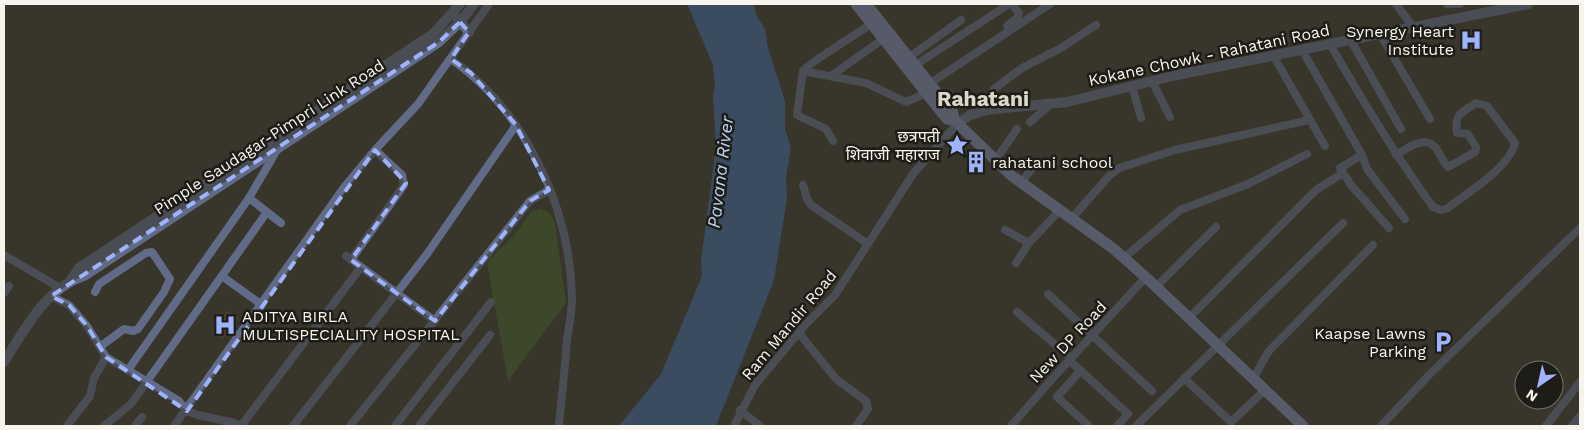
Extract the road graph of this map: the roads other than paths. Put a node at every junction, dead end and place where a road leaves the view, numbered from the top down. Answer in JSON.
{"nodes":[{"id":1,"x":460,"y":4,"type":"edge"},
{"id":2,"x":474,"y":4,"type":"edge"},
{"id":3,"x":489,"y":4,"type":"edge"},
{"id":4,"x":856,"y":4,"type":"edge"},
{"id":5,"x":866,"y":4,"type":"edge"},
{"id":6,"x":1010,"y":4,"type":"edge"},
{"id":7,"x":1050,"y":4,"type":"edge"},
{"id":8,"x":1396,"y":4,"type":"edge"},
{"id":9,"x":1447,"y":4,"type":"edge"},
{"id":10,"x":1460,"y":4,"type":"edge"},
{"id":11,"x":1523,"y":4,"type":"edge"},
{"id":12,"x":453,"y":13,"type":"junction"},
{"id":13,"x":961,"y":20,"type":"dead end"},
{"id":14,"x":460,"y":22,"type":"junction"},
{"id":15,"x":872,"y":24,"type":"junction"},
{"id":16,"x":1096,"y":25,"type":"dead end"},
{"id":17,"x":1413,"y":27,"type":"junction"},
{"id":18,"x":469,"y":32,"type":"junction"},
{"id":19,"x":1380,"y":34,"type":"junction"},
{"id":20,"x":883,"y":39,"type":"junction"},
{"id":21,"x":1350,"y":39,"type":"junction"},
{"id":22,"x":1330,"y":44,"type":"junction"},
{"id":23,"x":1302,"y":50,"type":"junction"},
{"id":24,"x":1273,"y":55,"type":"junction"},
{"id":25,"x":451,"y":59,"type":"junction"},
{"id":26,"x":911,"y":62,"type":"junction"},
{"id":27,"x":803,"y":71,"type":"junction"},
{"id":28,"x":831,"y":76,"type":"junction"},
{"id":29,"x":1152,"y":81,"type":"junction"},
{"id":30,"x":1132,"y":86,"type":"junction"},
{"id":31,"x":927,"y":87,"type":"junction"},
{"id":32,"x":1051,"y":104,"type":"junction"},
{"id":33,"x":986,"y":110,"type":"junction"},
{"id":34,"x":1170,"y":117,"type":"dead end"},
{"id":35,"x":1141,"y":118,"type":"dead end"},
{"id":36,"x":1430,"y":119,"type":"dead end"},
{"id":37,"x":1309,"y":120,"type":"junction"},
{"id":38,"x":956,"y":122,"type":"junction"},
{"id":39,"x":1030,"y":122,"type":"dead end"},
{"id":40,"x":516,"y":125,"type":"junction"},
{"id":41,"x":1017,"y":129,"type":"dead end"},
{"id":42,"x":1401,"y":129,"type":"dead end"},
{"id":43,"x":833,"y":141,"type":"dead end"},
{"id":44,"x":275,"y":145,"type":"junction"},
{"id":45,"x":1325,"y":146,"type":"dead end"},
{"id":46,"x":375,"y":150,"type":"junction"},
{"id":47,"x":1306,"y":154,"type":"dead end"},
{"id":48,"x":1362,"y":155,"type":"junction"},
{"id":49,"x":1396,"y":155,"type":"junction"},
{"id":50,"x":995,"y":161,"type":"junction"},
{"id":51,"x":1037,"y":162,"type":"dead end"},
{"id":52,"x":1343,"y":172,"type":"junction"},
{"id":53,"x":1022,"y":183,"type":"junction"},
{"id":54,"x":803,"y":185,"type":"dead end"},
{"id":55,"x":549,"y":190,"type":"junction"},
{"id":56,"x":249,"y":198,"type":"junction"},
{"id":57,"x":1060,"y":210,"type":"junction"},
{"id":58,"x":267,"y":212,"type":"junction"},
{"id":59,"x":1072,"y":218,"type":"junction"},
{"id":60,"x":1405,"y":219,"type":"dead end"},
{"id":61,"x":281,"y":223,"type":"dead end"},
{"id":62,"x":1342,"y":223,"type":"dead end"},
{"id":63,"x":1216,"y":228,"type":"dead end"},
{"id":64,"x":1389,"y":228,"type":"dead end"},
{"id":65,"x":1580,"y":228,"type":"edge"},
{"id":66,"x":1005,"y":230,"type":"dead end"},
{"id":67,"x":1028,"y":243,"type":"junction"},
{"id":68,"x":868,"y":244,"type":"junction"},
{"id":69,"x":1373,"y":245,"type":"dead end"},
{"id":70,"x":4,"y":256,"type":"edge"},
{"id":71,"x":1124,"y":258,"type":"junction"},
{"id":72,"x":1016,"y":263,"type":"dead end"},
{"id":73,"x":361,"y":268,"type":"junction"},
{"id":74,"x":1146,"y":277,"type":"junction"},
{"id":75,"x":226,"y":279,"type":"dead end"},
{"id":76,"x":9,"y":286,"type":"dead end"},
{"id":77,"x":1156,"y":286,"type":"junction"},
{"id":78,"x":60,"y":288,"type":"junction"},
{"id":79,"x":95,"y":292,"type":"dead end"},
{"id":80,"x":4,"y":293,"type":"edge"},
{"id":81,"x":396,"y":294,"type":"junction"},
{"id":82,"x":1048,"y":294,"type":"dead end"},
{"id":83,"x":51,"y":296,"type":"junction"},
{"id":84,"x":491,"y":302,"type":"dead end"},
{"id":85,"x":262,"y":304,"type":"junction"},
{"id":86,"x":1017,"y":312,"type":"dead end"},
{"id":87,"x":1189,"y":318,"type":"junction"},
{"id":88,"x":434,"y":320,"type":"junction"},
{"id":89,"x":799,"y":333,"type":"junction"},
{"id":90,"x":490,"y":335,"type":"dead end"},
{"id":91,"x":1093,"y":335,"type":"junction"},
{"id":92,"x":1217,"y":345,"type":"junction"},
{"id":93,"x":101,"y":346,"type":"junction"},
{"id":94,"x":106,"y":357,"type":"junction"},
{"id":95,"x":1070,"y":359,"type":"junction"},
{"id":96,"x":4,"y":362,"type":"edge"},
{"id":97,"x":128,"y":370,"type":"junction"},
{"id":98,"x":1081,"y":370,"type":"junction"},
{"id":99,"x":1184,"y":378,"type":"junction"},
{"id":100,"x":1253,"y":378,"type":"junction"},
{"id":101,"x":1052,"y":379,"type":"junction"},
{"id":102,"x":146,"y":382,"type":"junction"},
{"id":103,"x":1580,"y":382,"type":"edge"},
{"id":104,"x":1064,"y":389,"type":"junction"},
{"id":105,"x":1265,"y":390,"type":"junction"},
{"id":106,"x":1152,"y":391,"type":"dead end"},
{"id":107,"x":740,"y":410,"type":"junction"},
{"id":108,"x":188,"y":411,"type":"junction"},
{"id":109,"x":1580,"y":416,"type":"edge"},
{"id":110,"x":142,"y":417,"type":"dead end"},
{"id":111,"x":559,"y":424,"type":"dead end"},
{"id":112,"x":66,"y":426,"type":"edge"},
{"id":113,"x":104,"y":426,"type":"edge"},
{"id":114,"x":135,"y":426,"type":"edge"},
{"id":115,"x":174,"y":426,"type":"edge"},
{"id":116,"x":241,"y":426,"type":"edge"},
{"id":117,"x":292,"y":426,"type":"edge"},
{"id":118,"x":350,"y":426,"type":"edge"},
{"id":119,"x":395,"y":426,"type":"edge"},
{"id":120,"x":419,"y":426,"type":"edge"},
{"id":121,"x":734,"y":426,"type":"edge"},
{"id":122,"x":760,"y":426,"type":"edge"},
{"id":123,"x":856,"y":426,"type":"edge"},
{"id":124,"x":1011,"y":426,"type":"edge"},
{"id":125,"x":1089,"y":426,"type":"edge"},
{"id":126,"x":1117,"y":426,"type":"edge"},
{"id":127,"x":1136,"y":426,"type":"edge"},
{"id":128,"x":1303,"y":426,"type":"edge"},
{"id":129,"x":1381,"y":426,"type":"edge"},
{"id":130,"x":1546,"y":426,"type":"edge"},
{"id":131,"x":1572,"y":426,"type":"edge"}],
"edges":[{"from":1,"to":12,"type":"street","name":"Pimple Saudagar-Pimpri Link Road"},
{"from":2,"to":14,"type":"street","name":"Pimple Saudagar-Pimpri Link Road"},
{"from":3,"to":18,"type":"street"},
{"from":4,"to":15,"type":"main road"},
{"from":5,"to":26,"type":"main road"},
{"from":6,"to":26,"type":"street"},
{"from":6,"to":31,"type":"street"},
{"from":7,"to":31,"type":"street"},
{"from":8,"to":17,"type":"street"},
{"from":9,"to":10,"type":"street"},
{"from":11,"to":17,"type":"street","name":"Kokane Chowk - Rahatani Road"},
{"from":12,"to":14,"type":"street"},
{"from":12,"to":44,"type":"street","name":"Pimple Saudagar-Pimpri Link Road"},
{"from":13,"to":26,"type":"street"},
{"from":14,"to":18,"type":"street"},
{"from":14,"to":44,"type":"street","name":"Pimple Saudagar-Pimpri Link Road"},
{"from":15,"to":20,"type":"main road"},
{"from":15,"to":27,"type":"street"},
{"from":16,"to":33,"type":"street"},
{"from":17,"to":19,"type":"street","name":"Kokane Chowk - Rahatani Road"},
{"from":18,"to":25,"type":"street"},
{"from":19,"to":21,"type":"street","name":"Kokane Chowk - Rahatani Road"},
{"from":19,"to":36,"type":"street"},
{"from":20,"to":28,"type":"street"},
{"from":20,"to":31,"type":"main road"},
{"from":21,"to":22,"type":"street","name":"Kokane Chowk - Rahatani Road"},
{"from":21,"to":42,"type":"street"},
{"from":22,"to":23,"type":"street","name":"Kokane Chowk - Rahatani Road"},
{"from":22,"to":49,"type":"street"},
{"from":23,"to":24,"type":"street","name":"Kokane Chowk - Rahatani Road"},
{"from":23,"to":48,"type":"street"},
{"from":24,"to":29,"type":"street","name":"Kokane Chowk - Rahatani Road"},
{"from":24,"to":37,"type":"street"},
{"from":25,"to":40,"type":"street"},
{"from":25,"to":46,"type":"street"},
{"from":26,"to":31,"type":"main road"},
{"from":27,"to":28,"type":"street"},
{"from":27,"to":43,"type":"street"},
{"from":28,"to":31,"type":"street"},
{"from":29,"to":30,"type":"street","name":"Kokane Chowk - Rahatani Road"},
{"from":29,"to":34,"type":"street"},
{"from":30,"to":32,"type":"street","name":"Kokane Chowk - Rahatani Road"},
{"from":30,"to":35,"type":"street"},
{"from":31,"to":38,"type":"main road"},
{"from":32,"to":33,"type":"street","name":"Kokane Chowk - Rahatani Road"},
{"from":32,"to":39,"type":"street"},
{"from":33,"to":38,"type":"street","name":"Kokane Chowk - Rahatani Road"},
{"from":37,"to":45,"type":"street"},
{"from":37,"to":59,"type":"street"},
{"from":38,"to":50,"type":"main road"},
{"from":38,"to":68,"type":"street","name":"Ram Mandir Road"},
{"from":40,"to":55,"type":"street"},
{"from":40,"to":81,"type":"street"},
{"from":41,"to":50,"type":"street"},
{"from":44,"to":56,"type":"street"},
{"from":44,"to":78,"type":"street","name":"Pimple Saudagar-Pimpri Link Road"},
{"from":46,"to":73,"type":"street"},
{"from":46,"to":85,"type":"street"},
{"from":47,"to":71,"type":"street"},
{"from":48,"to":52,"type":"street"},
{"from":48,"to":60,"type":"street"},
{"from":49,"to":49,"type":"street"},
{"from":50,"to":53,"type":"main road"},
{"from":51,"to":53,"type":"street"},
{"from":52,"to":64,"type":"street"},
{"from":52,"to":87,"type":"street"},
{"from":53,"to":57,"type":"main road"},
{"from":54,"to":68,"type":"street"},
{"from":55,"to":88,"type":"street"},
{"from":55,"to":111,"type":"street"},
{"from":56,"to":58,"type":"street"},
{"from":56,"to":97,"type":"street"},
{"from":57,"to":59,"type":"main road"},
{"from":57,"to":67,"type":"street"},
{"from":58,"to":61,"type":"street"},
{"from":58,"to":102,"type":"street"},
{"from":59,"to":71,"type":"main road"},
{"from":62,"to":92,"type":"street"},
{"from":63,"to":77,"type":"street"},
{"from":65,"to":129,"type":"street"},
{"from":66,"to":67,"type":"street"},
{"from":67,"to":72,"type":"street"},
{"from":68,"to":89,"type":"street","name":"Ram Mandir Road"},
{"from":69,"to":100,"type":"street"},
{"from":70,"to":78,"type":"street"},
{"from":71,"to":74,"type":"main road"},
{"from":73,"to":81,"type":"street"},
{"from":73,"to":116,"type":"street"},
{"from":74,"to":77,"type":"main road"},
{"from":74,"to":91,"type":"street","name":"New DP Road"},
{"from":75,"to":85,"type":"street"},
{"from":76,"to":80,"type":"street"},
{"from":77,"to":87,"type":"main road"},
{"from":78,"to":83,"type":"street","name":"Pimple Saudagar-Pimpri Link Road"},
{"from":79,"to":93,"type":"street"},
{"from":81,"to":88,"type":"street"},
{"from":81,"to":117,"type":"street"},
{"from":82,"to":91,"type":"street"},
{"from":83,"to":93,"type":"street"},
{"from":83,"to":96,"type":"street","name":"Pimple Saudagar-Pimpri Link Road"},
{"from":84,"to":119,"type":"street"},
{"from":85,"to":108,"type":"street"},
{"from":86,"to":95,"type":"street"},
{"from":87,"to":92,"type":"main road"},
{"from":88,"to":118,"type":"street"},
{"from":89,"to":107,"type":"street","name":"Ram Mandir Road"},
{"from":89,"to":123,"type":"street"},
{"from":90,"to":120,"type":"street"},
{"from":91,"to":95,"type":"street","name":"New DP Road"},
{"from":91,"to":106,"type":"street"},
{"from":92,"to":99,"type":"street"},
{"from":92,"to":100,"type":"main road"},
{"from":93,"to":94,"type":"street"},
{"from":94,"to":97,"type":"street"},
{"from":94,"to":112,"type":"street"},
{"from":95,"to":98,"type":"street"},
{"from":95,"to":101,"type":"street","name":"New DP Road"},
{"from":97,"to":102,"type":"street"},
{"from":98,"to":104,"type":"street"},
{"from":98,"to":126,"type":"street"},
{"from":99,"to":105,"type":"street"},
{"from":99,"to":127,"type":"street"},
{"from":100,"to":105,"type":"main road"},
{"from":101,"to":104,"type":"street"},
{"from":101,"to":124,"type":"street","name":"New DP Road"},
{"from":102,"to":108,"type":"street"},
{"from":102,"to":113,"type":"street"},
{"from":103,"to":130,"type":"street"},
{"from":104,"to":125,"type":"street"},
{"from":105,"to":128,"type":"main road"},
{"from":107,"to":121,"type":"street","name":"Ram Mandir Road"},
{"from":107,"to":122,"type":"street"},
{"from":108,"to":115,"type":"street"},
{"from":108,"to":116,"type":"street"},
{"from":109,"to":131,"type":"street"},
{"from":110,"to":114,"type":"street"}]}
